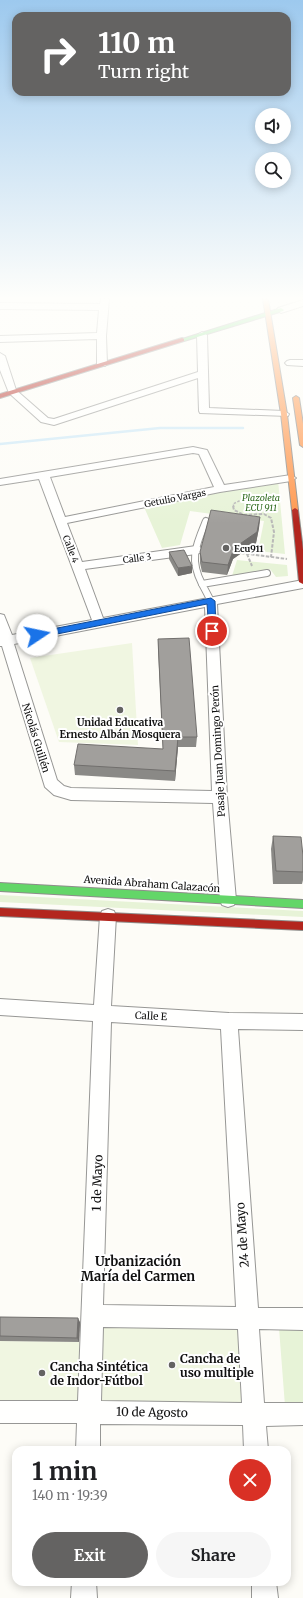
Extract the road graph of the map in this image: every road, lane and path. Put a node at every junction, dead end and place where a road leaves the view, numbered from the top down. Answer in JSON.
{"nodes":[{"id":1,"x":6,"y":374,"type":"edge"},
{"id":2,"x":70,"y":374,"type":"edge"},
{"id":3,"x":202,"y":374,"type":"joint"},
{"id":4,"x":278,"y":374,"type":"edge"},
{"id":5,"x":12,"y":391,"type":"junction"},
{"id":6,"x":295,"y":392,"type":"dead end"},
{"id":7,"x":0,"y":396,"type":"edge"},
{"id":8,"x":284,"y":414,"type":"junction"},
{"id":9,"x":303,"y":445,"type":"edge"},
{"id":10,"x":43,"y":474,"type":"junction"},
{"id":11,"x":291,"y":478,"type":"junction"},
{"id":12,"x":0,"y":482,"type":"edge"},
{"id":13,"x":220,"y":489,"type":"junction"},
{"id":14,"x":261,"y":498,"type":"dead end"},
{"id":15,"x":206,"y":520,"type":"dead end"},
{"id":16,"x":60,"y":521,"type":"junction"},
{"id":17,"x":196,"y":550,"type":"junction"},
{"id":18,"x":241,"y":553,"type":"edge"},
{"id":19,"x":247,"y":554,"type":"junction"},
{"id":20,"x":271,"y":557,"type":"junction"},
{"id":21,"x":287,"y":559,"type":"dead end"},
{"id":22,"x":77,"y":566,"type":"junction"},
{"id":23,"x":255,"y":572,"type":"dead end"},
{"id":24,"x":267,"y":573,"type":"dead end"},
{"id":25,"x":303,"y":583,"type":"edge"},
{"id":26,"x":202,"y":584,"type":"junction"},
{"id":27,"x":211,"y":601,"type":"junction"},
{"id":28,"x":0,"y":618,"type":"edge"},
{"id":29,"x":99,"y":623,"type":"junction"},
{"id":30,"x":3,"y":641,"type":"edge"},
{"id":31,"x":220,"y":797,"type":"junction"},
{"id":32,"x":0,"y":887,"type":"edge"},
{"id":33,"x":228,"y":900,"type":"junction"},
{"id":34,"x":303,"y":904,"type":"edge"},
{"id":35,"x":0,"y":912,"type":"edge"},
{"id":36,"x":108,"y":916,"type":"junction"},
{"id":37,"x":303,"y":926,"type":"edge"},
{"id":38,"x":0,"y":1007,"type":"edge"},
{"id":39,"x":102,"y":1014,"type":"junction"},
{"id":40,"x":229,"y":1020,"type":"junction"},
{"id":41,"x":303,"y":1022,"type":"edge"},
{"id":42,"x":93,"y":1316,"type":"junction"},
{"id":43,"x":248,"y":1318,"type":"junction"},
{"id":44,"x":303,"y":1319,"type":"edge"},
{"id":45,"x":89,"y":1411,"type":"junction"},
{"id":46,"x":0,"y":1412,"type":"edge"},
{"id":47,"x":303,"y":1414,"type":"edge"},
{"id":48,"x":254,"y":1415,"type":"junction"},
{"id":49,"x":88,"y":1446,"type":"edge"},
{"id":50,"x":256,"y":1446,"type":"edge"},
{"id":51,"x":84,"y":1586,"type":"edge"},
{"id":52,"x":264,"y":1586,"type":"edge"},
{"id":53,"x":84,"y":1598,"type":"edge"},
{"id":54,"x":265,"y":1598,"type":"edge"}],
"edges":[{"from":1,"to":5,"type":"street"},
{"from":2,"to":5,"type":"main road"},
{"from":3,"to":5,"type":"street"},
{"from":3,"to":8,"type":"street"},
{"from":4,"to":8,"type":"main road"},
{"from":5,"to":7,"type":"main road"},
{"from":6,"to":9,"type":"main road"},
{"from":8,"to":11,"type":"main road"},
{"from":10,"to":12,"type":"street"},
{"from":10,"to":13,"type":"street"},
{"from":10,"to":16,"type":"street","name":"Calle 4"},
{"from":11,"to":13,"type":"street","name":"Getulio Vargas"},
{"from":11,"to":25,"type":"main road"},
{"from":13,"to":16,"type":"street","name":"Getulio Vargas"},
{"from":14,"to":20,"type":"path"},
{"from":15,"to":17,"type":"lane"},
{"from":16,"to":22,"type":"street","name":"Calle 4"},
{"from":17,"to":22,"type":"street","name":"Calle 3"},
{"from":17,"to":26,"type":"lane"},
{"from":18,"to":19,"type":"path"},
{"from":19,"to":20,"type":"path"},
{"from":19,"to":23,"type":"path"},
{"from":20,"to":21,"type":"path"},
{"from":22,"to":29,"type":"street","name":"Calle 4"},
{"from":24,"to":26,"type":"lane"},
{"from":25,"to":27,"type":"street"},
{"from":26,"to":27,"type":"lane"},
{"from":27,"to":29,"type":"street"},
{"from":27,"to":31,"type":"street","name":"Pasaje Juan Domingo Perón"},
{"from":28,"to":30,"type":"street","name":"Nicolás Guillén"},
{"from":29,"to":30,"type":"street"},
{"from":30,"to":31,"type":"street","name":"Nicolás Guillén"},
{"from":31,"to":33,"type":"street","name":"Pasaje Juan Domingo Perón"},
{"from":32,"to":33,"type":"main road","name":"Avenida Abraham Calazacón"},
{"from":33,"to":34,"type":"main road","name":"Avenida Abraham Calazacón"},
{"from":35,"to":36,"type":"main road"},
{"from":36,"to":37,"type":"main road"},
{"from":36,"to":39,"type":"street","name":"1 de Mayo"},
{"from":38,"to":39,"type":"street","name":"Calle E"},
{"from":39,"to":40,"type":"street","name":"Calle E"},
{"from":39,"to":42,"type":"street","name":"1 de Mayo"},
{"from":40,"to":41,"type":"street","name":"Calle E"},
{"from":40,"to":43,"type":"street","name":"24 de Mayo"},
{"from":42,"to":43,"type":"street"},
{"from":42,"to":45,"type":"street","name":"1 de Mayo"},
{"from":43,"to":44,"type":"street"},
{"from":43,"to":48,"type":"street","name":"24 de Mayo"},
{"from":45,"to":46,"type":"street","name":"10 de Agosto"},
{"from":45,"to":48,"type":"street","name":"10 de Agosto"},
{"from":45,"to":49,"type":"street","name":"1 de Mayo"},
{"from":47,"to":48,"type":"street","name":"10 de Agosto"},
{"from":48,"to":50,"type":"street","name":"24 de Mayo"},
{"from":51,"to":53,"type":"street"},
{"from":52,"to":54,"type":"street"}]}
